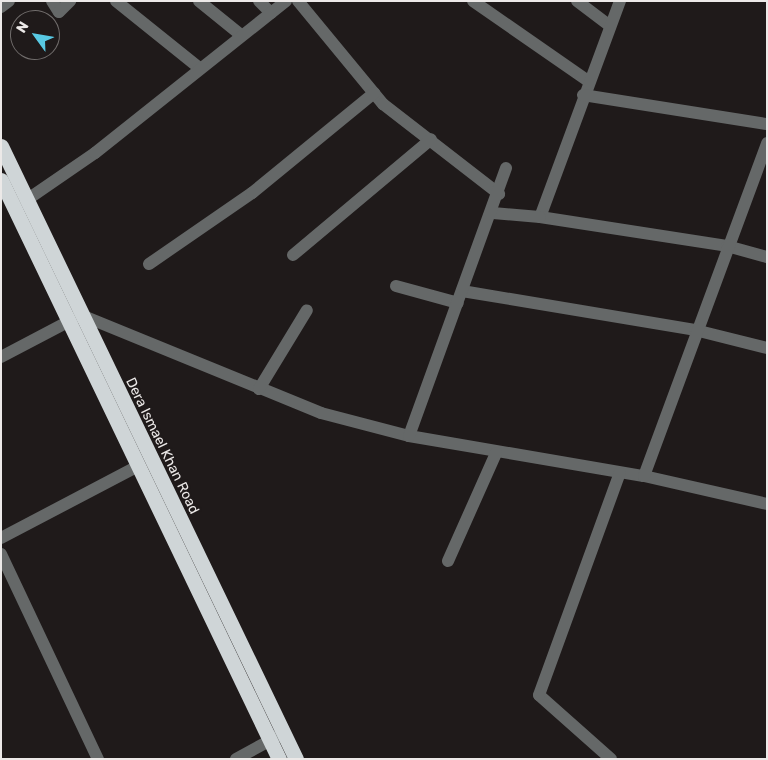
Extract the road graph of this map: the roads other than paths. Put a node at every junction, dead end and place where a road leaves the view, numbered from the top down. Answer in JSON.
{"nodes":[{"id":1,"x":10,"y":1,"type":"edge"},
{"id":2,"x":52,"y":1,"type":"edge"},
{"id":3,"x":70,"y":1,"type":"edge"},
{"id":4,"x":116,"y":1,"type":"edge"},
{"id":5,"x":199,"y":1,"type":"edge"},
{"id":6,"x":259,"y":1,"type":"edge"},
{"id":7,"x":286,"y":1,"type":"edge"},
{"id":8,"x":298,"y":1,"type":"edge"},
{"id":9,"x":473,"y":1,"type":"edge"},
{"id":10,"x":577,"y":1,"type":"edge"},
{"id":11,"x":620,"y":1,"type":"edge"},
{"id":12,"x":1,"y":7,"type":"edge"},
{"id":13,"x":271,"y":13,"type":"junction"},
{"id":14,"x":610,"y":26,"type":"junction"},
{"id":15,"x":241,"y":34,"type":"junction"},
{"id":16,"x":198,"y":67,"type":"junction"},
{"id":17,"x":588,"y":81,"type":"junction"},
{"id":18,"x":374,"y":93,"type":"junction"},
{"id":19,"x":583,"y":95,"type":"junction"},
{"id":20,"x":767,"y":124,"type":"edge"},
{"id":21,"x":430,"y":139,"type":"junction"},
{"id":22,"x":767,"y":143,"type":"edge"},
{"id":23,"x":1,"y":146,"type":"edge"},
{"id":24,"x":506,"y":168,"type":"dead end"},
{"id":25,"x":1,"y":180,"type":"edge"},
{"id":26,"x":499,"y":194,"type":"junction"},
{"id":27,"x":28,"y":199,"type":"junction"},
{"id":28,"x":493,"y":213,"type":"junction"},
{"id":29,"x":540,"y":217,"type":"junction"},
{"id":30,"x":727,"y":246,"type":"junction"},
{"id":31,"x":293,"y":255,"type":"dead end"},
{"id":32,"x":767,"y":257,"type":"edge"},
{"id":33,"x":150,"y":264,"type":"dead end"},
{"id":34,"x":396,"y":286,"type":"dead end"},
{"id":35,"x":460,"y":297,"type":"junction"},
{"id":36,"x":307,"y":310,"type":"dead end"},
{"id":37,"x":81,"y":315,"type":"junction"},
{"id":38,"x":67,"y":321,"type":"junction"},
{"id":39,"x":695,"y":330,"type":"junction"},
{"id":40,"x":767,"y":348,"type":"edge"},
{"id":41,"x":1,"y":356,"type":"edge"},
{"id":42,"x":259,"y":389,"type":"junction"},
{"id":43,"x":409,"y":436,"type":"junction"},
{"id":44,"x":496,"y":454,"type":"junction"},
{"id":45,"x":136,"y":467,"type":"junction"},
{"id":46,"x":620,"y":473,"type":"junction"},
{"id":47,"x":644,"y":476,"type":"junction"},
{"id":48,"x":767,"y":504,"type":"edge"},
{"id":49,"x":1,"y":538,"type":"edge"},
{"id":50,"x":1,"y":554,"type":"edge"},
{"id":51,"x":448,"y":561,"type":"dead end"},
{"id":52,"x":284,"y":733,"type":"junction"},
{"id":53,"x":270,"y":741,"type":"junction"},
{"id":54,"x":98,"y":759,"type":"edge"},
{"id":55,"x":236,"y":759,"type":"edge"},
{"id":56,"x":279,"y":759,"type":"edge"},
{"id":57,"x":296,"y":759,"type":"edge"},
{"id":58,"x":611,"y":759,"type":"edge"}],
"edges":[{"from":1,"to":12,"type":"street"},
{"from":2,"to":3,"type":"street"},
{"from":4,"to":16,"type":"street"},
{"from":5,"to":15,"type":"street"},
{"from":6,"to":13,"type":"street"},
{"from":7,"to":13,"type":"street"},
{"from":8,"to":18,"type":"street"},
{"from":9,"to":17,"type":"street"},
{"from":10,"to":14,"type":"street"},
{"from":11,"to":14,"type":"street"},
{"from":13,"to":15,"type":"street"},
{"from":14,"to":17,"type":"street"},
{"from":15,"to":16,"type":"street"},
{"from":16,"to":27,"type":"street"},
{"from":17,"to":19,"type":"street"},
{"from":18,"to":21,"type":"street"},
{"from":18,"to":33,"type":"street"},
{"from":19,"to":20,"type":"street"},
{"from":19,"to":29,"type":"street"},
{"from":21,"to":26,"type":"street"},
{"from":21,"to":31,"type":"street"},
{"from":22,"to":30,"type":"street"},
{"from":23,"to":27,"type":"highway","name":"Dera Ismael Khan Road"},
{"from":24,"to":26,"type":"street"},
{"from":25,"to":38,"type":"highway"},
{"from":26,"to":28,"type":"street"},
{"from":27,"to":37,"type":"highway","name":"Dera Ismael Khan Road"},
{"from":28,"to":29,"type":"street"},
{"from":28,"to":35,"type":"street"},
{"from":29,"to":30,"type":"street"},
{"from":30,"to":32,"type":"street"},
{"from":30,"to":39,"type":"street"},
{"from":34,"to":35,"type":"street"},
{"from":35,"to":39,"type":"street"},
{"from":35,"to":43,"type":"street"},
{"from":36,"to":42,"type":"street"},
{"from":37,"to":38,"type":"street"},
{"from":37,"to":42,"type":"street"},
{"from":37,"to":52,"type":"highway","name":"Dera Ismael Khan Road"},
{"from":38,"to":41,"type":"street"},
{"from":38,"to":45,"type":"highway"},
{"from":39,"to":40,"type":"street"},
{"from":39,"to":47,"type":"street"},
{"from":42,"to":43,"type":"street"},
{"from":43,"to":44,"type":"street"},
{"from":44,"to":46,"type":"street"},
{"from":44,"to":51,"type":"street"},
{"from":45,"to":49,"type":"street"},
{"from":45,"to":53,"type":"highway"},
{"from":46,"to":47,"type":"street"},
{"from":46,"to":58,"type":"street"},
{"from":47,"to":48,"type":"street"},
{"from":50,"to":54,"type":"street"},
{"from":52,"to":53,"type":"street"},
{"from":52,"to":57,"type":"highway","name":"Dera Ismael Khan Road"},
{"from":53,"to":55,"type":"street"},
{"from":53,"to":56,"type":"highway"}]}
